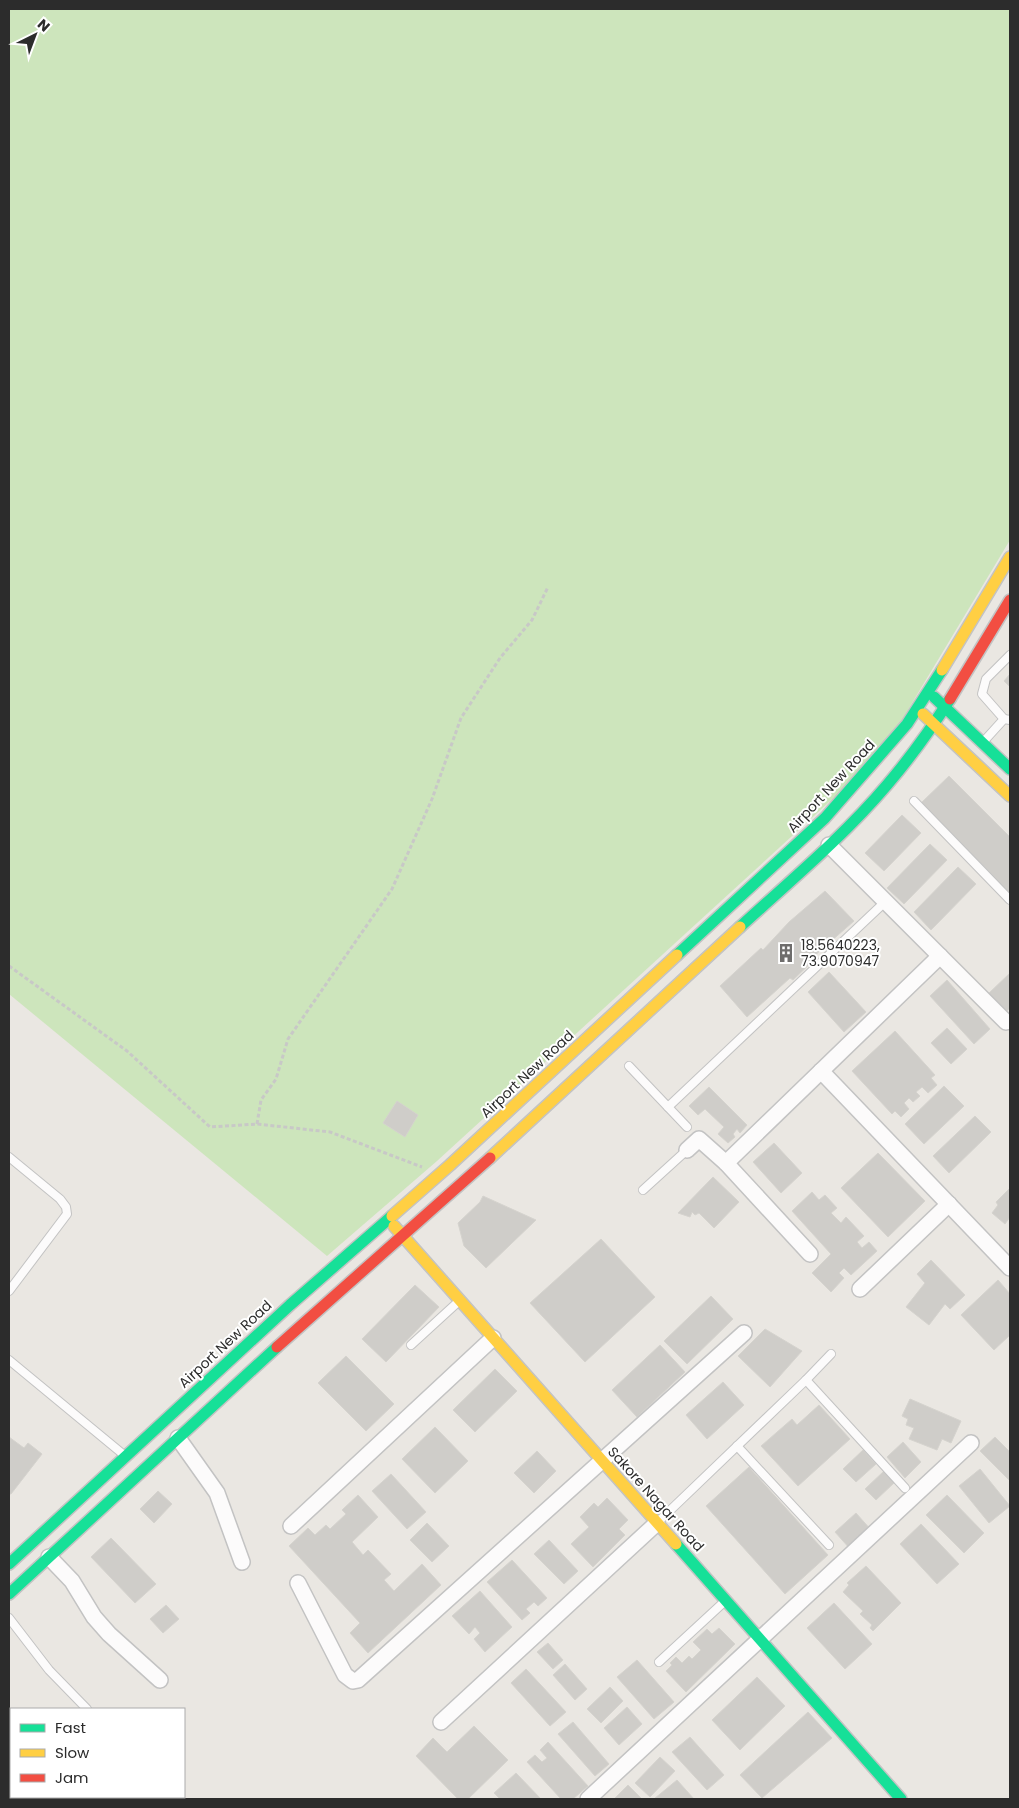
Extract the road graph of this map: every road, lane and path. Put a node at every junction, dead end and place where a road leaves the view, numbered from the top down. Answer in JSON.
{"nodes":[{"id":1,"x":1010,"y":557,"type":"edge"},
{"id":2,"x":548,"y":587,"type":"dead end"},
{"id":3,"x":1010,"y":600,"type":"edge"},
{"id":4,"x":1010,"y":655,"type":"edge"},
{"id":5,"x":928,"y":692,"type":"junction"},
{"id":6,"x":945,"y":707,"type":"junction"},
{"id":7,"x":917,"y":709,"type":"junction"},
{"id":8,"x":1007,"y":720,"type":"edge"},
{"id":9,"x":934,"y":724,"type":"junction"},
{"id":10,"x":982,"y":743,"type":"junction"},
{"id":11,"x":1010,"y":769,"type":"edge"},
{"id":12,"x":1010,"y":796,"type":"edge"},
{"id":13,"x":914,"y":801,"type":"dead end"},
{"id":14,"x":830,"y":845,"type":"junction"},
{"id":15,"x":1010,"y":900,"type":"edge"},
{"id":16,"x":886,"y":902,"type":"junction"},
{"id":17,"x":940,"y":956,"type":"junction"},
{"id":18,"x":9,"y":966,"type":"edge"},
{"id":19,"x":1006,"y":1022,"type":"dead end"},
{"id":20,"x":629,"y":1066,"type":"dead end"},
{"id":21,"x":821,"y":1071,"type":"junction"},
{"id":22,"x":668,"y":1106,"type":"junction"},
{"id":23,"x":258,"y":1124,"type":"junction"},
{"id":24,"x":687,"y":1127,"type":"dead end"},
{"id":25,"x":686,"y":1150,"type":"joint"},
{"id":26,"x":9,"y":1157,"type":"edge"},
{"id":27,"x":726,"y":1163,"type":"junction"},
{"id":28,"x":440,"y":1174,"type":"junction"},
{"id":29,"x":643,"y":1190,"type":"dead end"},
{"id":30,"x":949,"y":1204,"type":"junction"},
{"id":31,"x":388,"y":1220,"type":"junction"},
{"id":32,"x":403,"y":1236,"type":"junction"},
{"id":33,"x":810,"y":1254,"type":"dead end"},
{"id":34,"x":1010,"y":1268,"type":"edge"},
{"id":35,"x":860,"y":1290,"type":"dead end"},
{"id":36,"x":9,"y":1291,"type":"edge"},
{"id":37,"x":460,"y":1301,"type":"junction"},
{"id":38,"x":744,"y":1333,"type":"dead end"},
{"id":39,"x":493,"y":1338,"type":"junction"},
{"id":40,"x":410,"y":1345,"type":"dead end"},
{"id":41,"x":831,"y":1354,"type":"dead end"},
{"id":42,"x":9,"y":1360,"type":"edge"},
{"id":43,"x":806,"y":1380,"type":"junction"},
{"id":44,"x":178,"y":1438,"type":"junction"},
{"id":45,"x":971,"y":1443,"type":"dead end"},
{"id":46,"x":737,"y":1446,"type":"junction"},
{"id":47,"x":126,"y":1456,"type":"junction"},
{"id":48,"x":601,"y":1461,"type":"junction"},
{"id":49,"x":905,"y":1488,"type":"dead end"},
{"id":50,"x":657,"y":1523,"type":"junction"},
{"id":51,"x":291,"y":1526,"type":"dead end"},
{"id":52,"x":829,"y":1544,"type":"dead end"},
{"id":53,"x":49,"y":1557,"type":"junction"},
{"id":54,"x":242,"y":1562,"type":"dead end"},
{"id":55,"x":9,"y":1564,"type":"edge"},
{"id":56,"x":298,"y":1583,"type":"dead end"},
{"id":57,"x":9,"y":1594,"type":"edge"},
{"id":58,"x":726,"y":1601,"type":"junction"},
{"id":59,"x":9,"y":1618,"type":"edge"},
{"id":60,"x":760,"y":1640,"type":"junction"},
{"id":61,"x":659,"y":1662,"type":"dead end"},
{"id":62,"x":160,"y":1680,"type":"dead end"},
{"id":63,"x":86,"y":1708,"type":"edge"},
{"id":64,"x":441,"y":1722,"type":"dead end"},
{"id":65,"x":588,"y":1799,"type":"edge"},
{"id":66,"x":901,"y":1799,"type":"edge"}],
"edges":[{"from":1,"to":5,"type":"main road","name":"Airport New Road"},
{"from":2,"to":23,"type":"path"},
{"from":3,"to":6,"type":"main road"},
{"from":4,"to":8,"type":"lane"},
{"from":5,"to":6,"type":"main road"},
{"from":5,"to":7,"type":"main road","name":"Airport New Road"},
{"from":6,"to":9,"type":"main road"},
{"from":6,"to":10,"type":"main road"},
{"from":7,"to":9,"type":"main road"},
{"from":7,"to":28,"type":"main road","name":"Airport New Road"},
{"from":8,"to":10,"type":"lane"},
{"from":9,"to":12,"type":"main road"},
{"from":9,"to":14,"type":"main road"},
{"from":10,"to":11,"type":"main road"},
{"from":13,"to":15,"type":"lane"},
{"from":14,"to":16,"type":"street"},
{"from":14,"to":32,"type":"main road"},
{"from":16,"to":17,"type":"street"},
{"from":16,"to":22,"type":"lane"},
{"from":17,"to":19,"type":"street"},
{"from":17,"to":21,"type":"street"},
{"from":18,"to":23,"type":"path"},
{"from":20,"to":22,"type":"lane"},
{"from":21,"to":27,"type":"street"},
{"from":21,"to":30,"type":"street"},
{"from":22,"to":24,"type":"lane"},
{"from":23,"to":28,"type":"path"},
{"from":25,"to":27,"type":"street"},
{"from":25,"to":29,"type":"lane"},
{"from":26,"to":36,"type":"lane"},
{"from":27,"to":33,"type":"street"},
{"from":28,"to":31,"type":"main road","name":"Airport New Road"},
{"from":30,"to":34,"type":"street"},
{"from":30,"to":35,"type":"street"},
{"from":31,"to":32,"type":"main road","name":"Sakore Nagar Road"},
{"from":31,"to":47,"type":"main road","name":"Airport New Road"},
{"from":32,"to":37,"type":"main road","name":"Sakore Nagar Road"},
{"from":32,"to":44,"type":"main road"},
{"from":37,"to":39,"type":"main road","name":"Sakore Nagar Road"},
{"from":37,"to":40,"type":"lane"},
{"from":38,"to":48,"type":"street"},
{"from":39,"to":48,"type":"main road","name":"Sakore Nagar Road"},
{"from":39,"to":51,"type":"street"},
{"from":41,"to":43,"type":"lane"},
{"from":42,"to":47,"type":"lane"},
{"from":43,"to":46,"type":"lane"},
{"from":43,"to":49,"type":"lane"},
{"from":44,"to":53,"type":"main road"},
{"from":44,"to":54,"type":"street"},
{"from":45,"to":60,"type":"street"},
{"from":46,"to":50,"type":"lane"},
{"from":46,"to":52,"type":"lane"},
{"from":47,"to":55,"type":"main road","name":"Airport New Road"},
{"from":48,"to":50,"type":"main road","name":"Sakore Nagar Road"},
{"from":48,"to":56,"type":"street"},
{"from":50,"to":58,"type":"main road","name":"Sakore Nagar Road"},
{"from":50,"to":64,"type":"street"},
{"from":53,"to":57,"type":"main road"},
{"from":53,"to":62,"type":"street"},
{"from":58,"to":60,"type":"main road","name":"Sakore Nagar Road"},
{"from":58,"to":61,"type":"lane"},
{"from":59,"to":63,"type":"lane"},
{"from":60,"to":65,"type":"street"},
{"from":60,"to":66,"type":"main road","name":"Sakore Nagar Road"}]}
